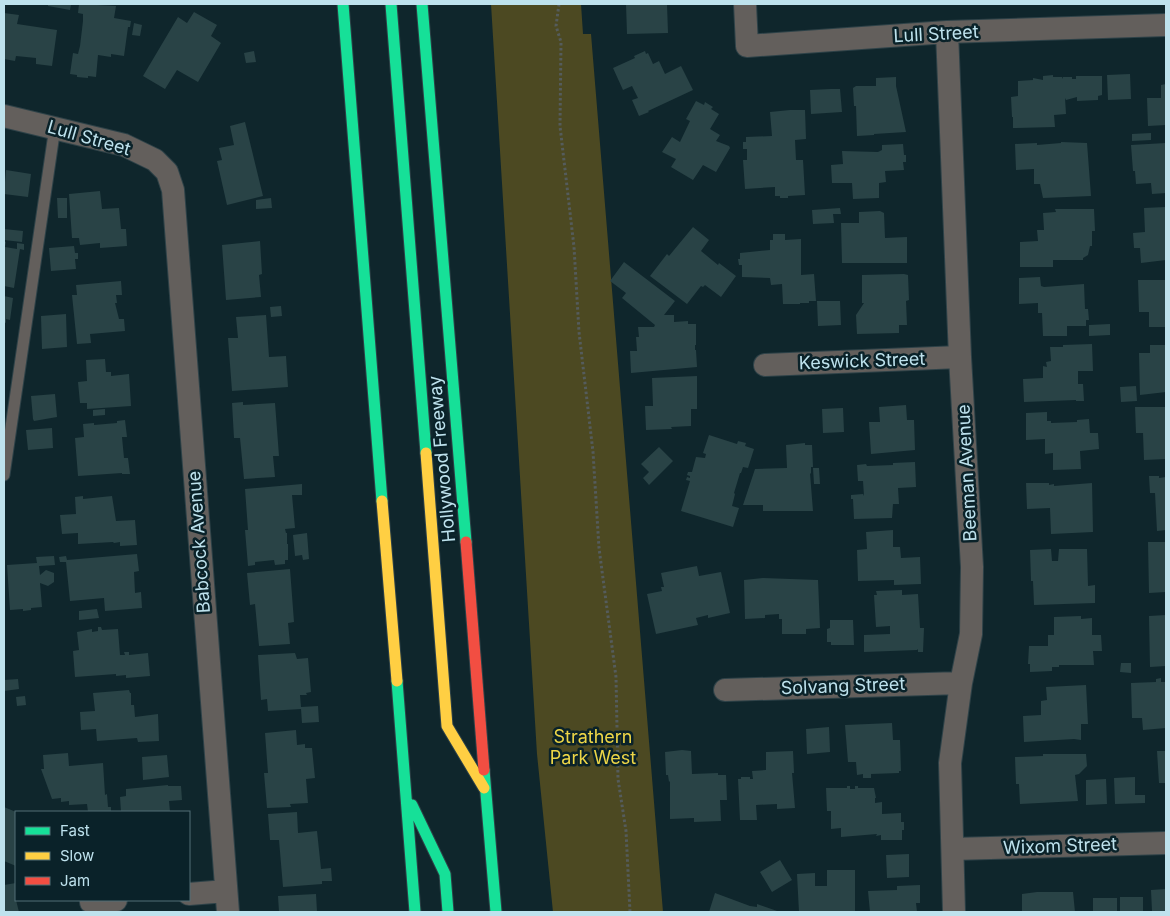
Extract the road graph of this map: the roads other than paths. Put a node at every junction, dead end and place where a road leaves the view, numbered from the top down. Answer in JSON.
{"nodes":[{"id":1,"x":343,"y":4,"type":"edge"},
{"id":2,"x":391,"y":4,"type":"edge"},
{"id":3,"x":422,"y":4,"type":"edge"},
{"id":4,"x":745,"y":4,"type":"edge"},
{"id":5,"x":1166,"y":25,"type":"edge"},
{"id":6,"x":947,"y":32,"type":"junction"},
{"id":7,"x":4,"y":116,"type":"edge"},
{"id":8,"x":55,"y":127,"type":"junction"},
{"id":9,"x":167,"y":172,"type":"joint"},
{"id":10,"x":960,"y":357,"type":"junction"},
{"id":11,"x":765,"y":364,"type":"dead end"},
{"id":12,"x":4,"y":475,"type":"edge"},
{"id":13,"x":961,"y":683,"type":"junction"},
{"id":14,"x":725,"y":690,"type":"dead end"},
{"id":15,"x":405,"y":790,"type":"junction"},
{"id":16,"x":487,"y":793,"type":"junction"},
{"id":17,"x":1166,"y":843,"type":"edge"},
{"id":18,"x":953,"y":849,"type":"junction"},
{"id":19,"x":190,"y":894,"type":"edge"},
{"id":20,"x":104,"y":901,"type":"edge"},
{"id":21,"x":91,"y":902,"type":"dead end"},
{"id":22,"x":227,"y":902,"type":"edge"},
{"id":23,"x":415,"y":912,"type":"edge"},
{"id":24,"x":448,"y":912,"type":"edge"},
{"id":25,"x":496,"y":912,"type":"edge"},
{"id":26,"x":954,"y":912,"type":"edge"}],
"edges":[{"from":1,"to":15,"type":"highway"},
{"from":2,"to":16,"type":"highway"},
{"from":3,"to":16,"type":"highway","name":"Hollywood Freeway"},
{"from":4,"to":6,"type":"street","name":"Lull Street"},
{"from":5,"to":6,"type":"street","name":"Lull Street"},
{"from":6,"to":10,"type":"street","name":"Beeman Avenue"},
{"from":7,"to":8,"type":"street","name":"Lull Street"},
{"from":8,"to":9,"type":"street","name":"Lull Street"},
{"from":8,"to":12,"type":"lane"},
{"from":9,"to":22,"type":"street","name":"Babcock Avenue"},
{"from":10,"to":11,"type":"street","name":"Keswick Street"},
{"from":10,"to":13,"type":"street","name":"Beeman Avenue"},
{"from":13,"to":14,"type":"street","name":"Solvang Street"},
{"from":13,"to":18,"type":"street","name":"Beeman Avenue"},
{"from":15,"to":23,"type":"highway"},
{"from":15,"to":24,"type":"highway"},
{"from":16,"to":25,"type":"highway","name":"Hollywood Freeway"},
{"from":17,"to":18,"type":"street","name":"Wixom Street"},
{"from":18,"to":26,"type":"street","name":"Beeman Avenue"},
{"from":19,"to":22,"type":"street"},
{"from":20,"to":21,"type":"street"}]}
